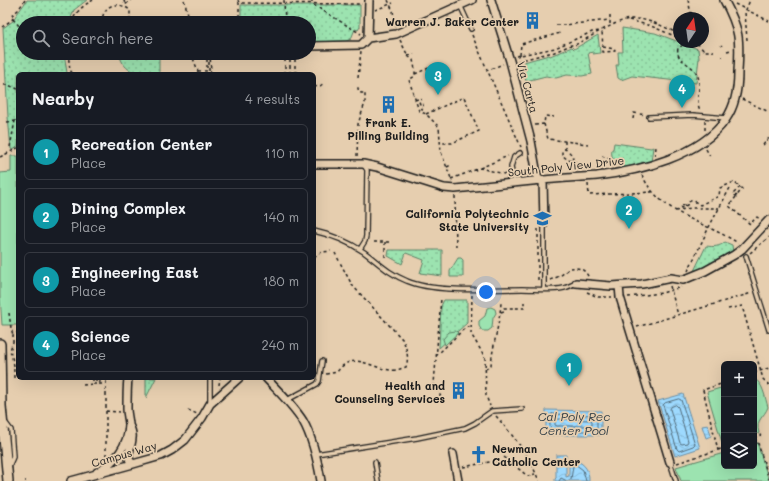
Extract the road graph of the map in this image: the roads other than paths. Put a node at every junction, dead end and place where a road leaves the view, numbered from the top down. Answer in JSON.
{"nodes":[{"id":1,"x":472,"y":0,"type":"edge"},
{"id":2,"x":491,"y":0,"type":"edge"},
{"id":3,"x":724,"y":0,"type":"edge"},
{"id":4,"x":369,"y":4,"type":"edge"},
{"id":5,"x":460,"y":5,"type":"junction"},
{"id":6,"x":471,"y":29,"type":"dead end"},
{"id":7,"x":368,"y":38,"type":"junction"},
{"id":8,"x":316,"y":46,"type":"edge"},
{"id":9,"x":650,"y":117,"type":"road end"},
{"id":10,"x":727,"y":118,"type":"junction"},
{"id":11,"x":520,"y":153,"type":"road end"},
{"id":12,"x":316,"y":164,"type":"edge"},
{"id":13,"x":363,"y":164,"type":"junction"},
{"id":14,"x":540,"y":180,"type":"junction"},
{"id":15,"x":514,"y":183,"type":"junction"},
{"id":16,"x":769,"y":220,"type":"edge"},
{"id":17,"x":544,"y":224,"type":"joint"},
{"id":18,"x":316,"y":232,"type":"edge"},
{"id":19,"x":743,"y":248,"type":"junction"},
{"id":20,"x":360,"y":249,"type":"junction"},
{"id":21,"x":746,"y":256,"type":"joint"},
{"id":22,"x":576,"y":283,"type":"joint"},
{"id":23,"x":619,"y":286,"type":"junction"},
{"id":24,"x":544,"y":288,"type":"junction"},
{"id":25,"x":769,"y":330,"type":"edge"},
{"id":26,"x":0,"y":344,"type":"edge"},
{"id":27,"x":322,"y":361,"type":"dead end"},
{"id":28,"x":128,"y":380,"type":"edge"},
{"id":29,"x":210,"y":380,"type":"edge"},
{"id":30,"x":237,"y":380,"type":"edge"},
{"id":31,"x":268,"y":380,"type":"edge"},
{"id":32,"x":286,"y":401,"type":"junction"},
{"id":33,"x":210,"y":404,"type":"junction"},
{"id":34,"x":522,"y":409,"type":"dead end"},
{"id":35,"x":129,"y":425,"type":"junction"},
{"id":36,"x":316,"y":454,"type":"junction"},
{"id":37,"x":453,"y":454,"type":"dead end"},
{"id":38,"x":375,"y":462,"type":"dead end"},
{"id":39,"x":671,"y":463,"type":"joint"},
{"id":40,"x":133,"y":464,"type":"junction"},
{"id":41,"x":86,"y":477,"type":"junction"},
{"id":42,"x":8,"y":481,"type":"edge"},
{"id":43,"x":70,"y":481,"type":"edge"},
{"id":44,"x":321,"y":481,"type":"edge"},
{"id":45,"x":378,"y":481,"type":"edge"},
{"id":46,"x":458,"y":481,"type":"edge"},
{"id":47,"x":676,"y":481,"type":"edge"}],
"edges":[{"from":1,"to":5,"type":"street"},
{"from":2,"to":14,"type":"street","name":"Via Carta"},
{"from":3,"to":10,"type":"street","name":"South Poly View Drive"},
{"from":4,"to":7,"type":"street"},
{"from":5,"to":6,"type":"lane"},
{"from":5,"to":7,"type":"street"},
{"from":7,"to":8,"type":"street"},
{"from":9,"to":10,"type":"lane"},
{"from":10,"to":14,"type":"street","name":"South Poly View Drive"},
{"from":11,"to":15,"type":"lane"},
{"from":12,"to":13,"type":"street","name":"South Poly View Drive"},
{"from":13,"to":15,"type":"street","name":"South Poly View Drive"},
{"from":13,"to":20,"type":"lane"},
{"from":14,"to":15,"type":"street","name":"South Poly View Drive"},
{"from":14,"to":17,"type":"street","name":"Via Carta"},
{"from":16,"to":19,"type":"street"},
{"from":17,"to":24,"type":"lane","name":"Via Carta"},
{"from":18,"to":20,"type":"lane"},
{"from":19,"to":21,"type":"street"},
{"from":19,"to":23,"type":"street"},
{"from":20,"to":24,"type":"lane"},
{"from":21,"to":25,"type":"lane"},
{"from":22,"to":23,"type":"street"},
{"from":22,"to":24,"type":"lane"},
{"from":23,"to":39,"type":"street"},
{"from":26,"to":42,"type":"street"},
{"from":27,"to":32,"type":"lane"},
{"from":28,"to":35,"type":"street"},
{"from":29,"to":33,"type":"lane"},
{"from":30,"to":33,"type":"street","name":"Campus Way"},
{"from":31,"to":32,"type":"street"},
{"from":32,"to":36,"type":"street"},
{"from":33,"to":40,"type":"street","name":"Campus Way"},
{"from":34,"to":36,"type":"lane"},
{"from":35,"to":40,"type":"street"},
{"from":35,"to":41,"type":"street"},
{"from":36,"to":44,"type":"street"},
{"from":37,"to":46,"type":"street"},
{"from":38,"to":45,"type":"lane"},
{"from":39,"to":47,"type":"lane"},
{"from":40,"to":41,"type":"street","name":"Campus Way"},
{"from":41,"to":43,"type":"street","name":"Campus Way"}]}
